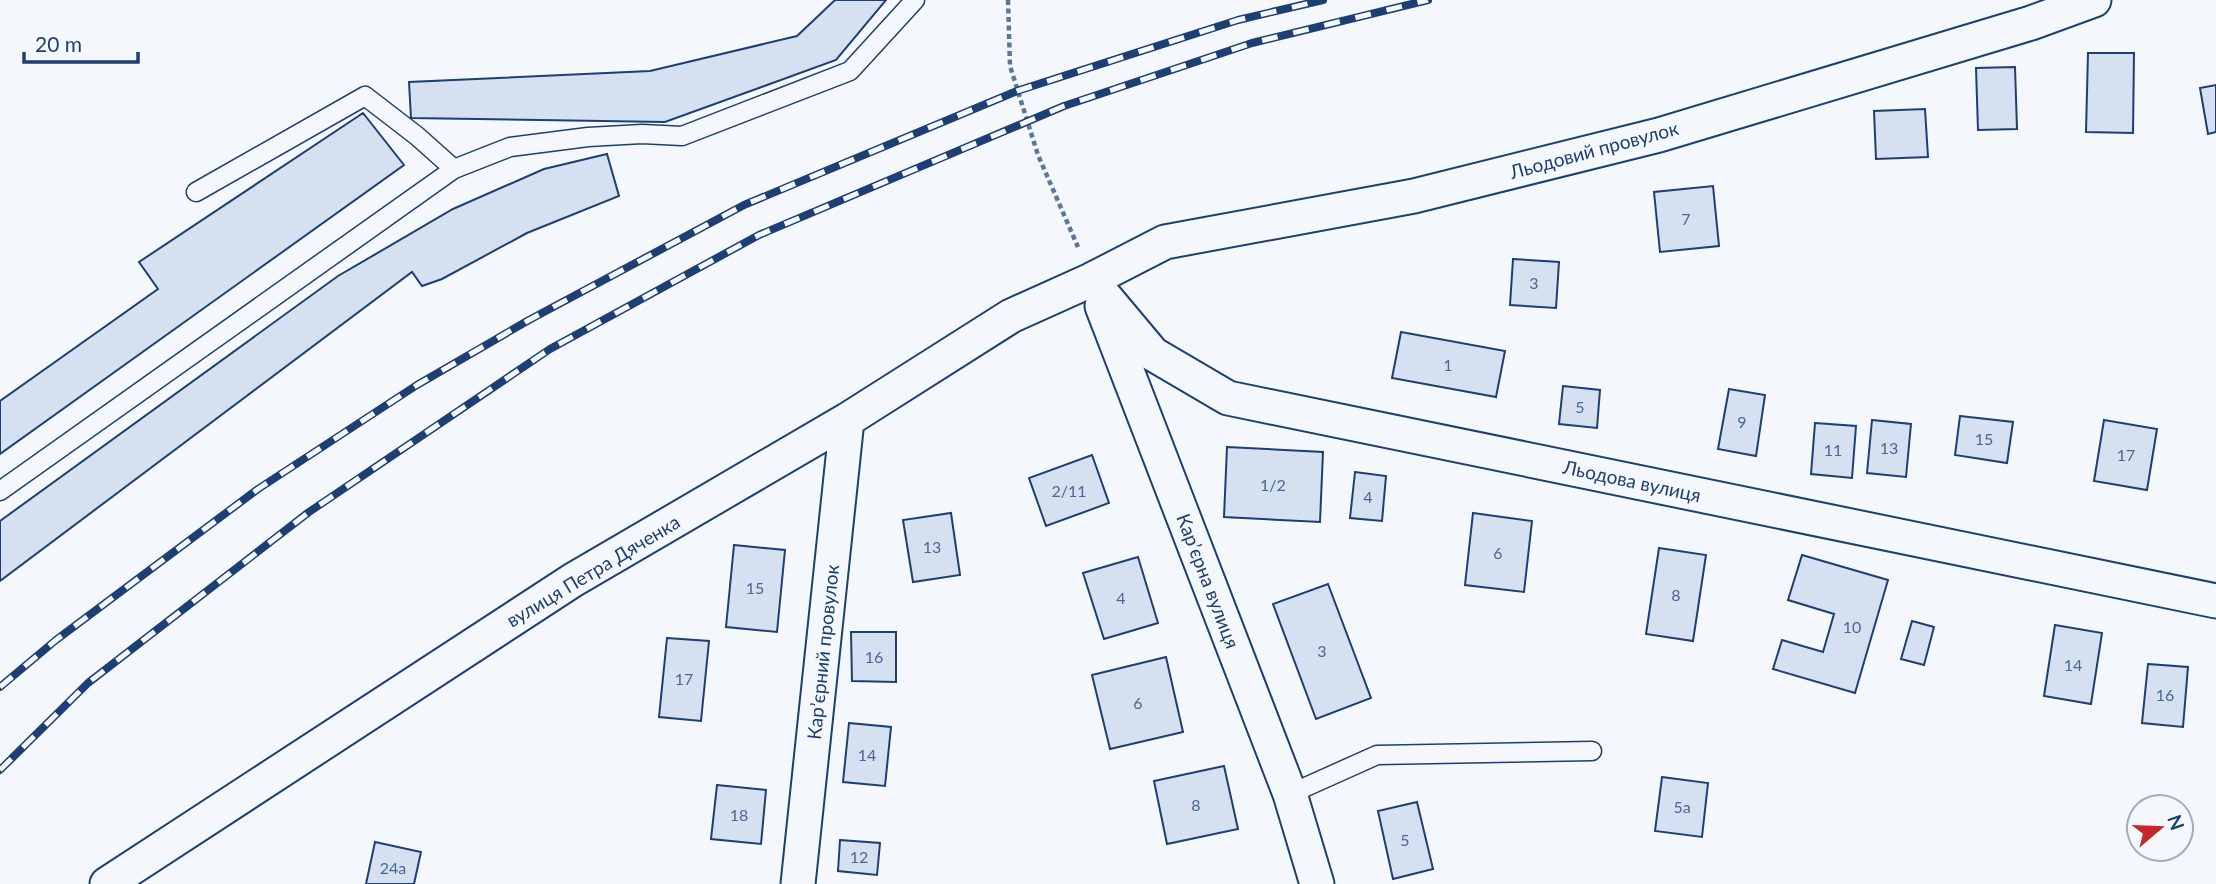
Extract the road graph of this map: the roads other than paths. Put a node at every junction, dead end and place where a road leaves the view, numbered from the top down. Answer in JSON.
{"nodes":[{"id":1,"x":915,"y":0,"type":"edge"},
{"id":2,"x":2094,"y":0,"type":"edge"},
{"id":3,"x":453,"y":169,"type":"junction"},
{"id":4,"x":196,"y":192,"type":"dead end"},
{"id":5,"x":1091,"y":280,"type":"junction"},
{"id":6,"x":847,"y":420,"type":"junction"},
{"id":7,"x":0,"y":491,"type":"edge"},
{"id":8,"x":2216,"y":601,"type":"edge"},
{"id":9,"x":1592,"y":751,"type":"dead end"},
{"id":10,"x":1290,"y":794,"type":"junction"},
{"id":11,"x":107,"y":884,"type":"edge"},
{"id":12,"x":798,"y":884,"type":"edge"},
{"id":13,"x":1317,"y":884,"type":"edge"}],
"edges":[{"from":1,"to":3,"type":"lane"},
{"from":2,"to":5,"type":"street","name":"Льодовий провулок"},
{"from":3,"to":4,"type":"lane"},
{"from":3,"to":7,"type":"lane"},
{"from":5,"to":6,"type":"street","name":"вулиця Петра Дяченка"},
{"from":5,"to":8,"type":"street","name":"Льодова вулиця"},
{"from":5,"to":10,"type":"street","name":"Карʼєрна вулиця"},
{"from":6,"to":11,"type":"street","name":"вулиця Петра Дяченка"},
{"from":6,"to":12,"type":"street","name":"Карʼєрний провулок"},
{"from":9,"to":10,"type":"lane"},
{"from":10,"to":13,"type":"street","name":"Карʼєрна вулиця"}]}
